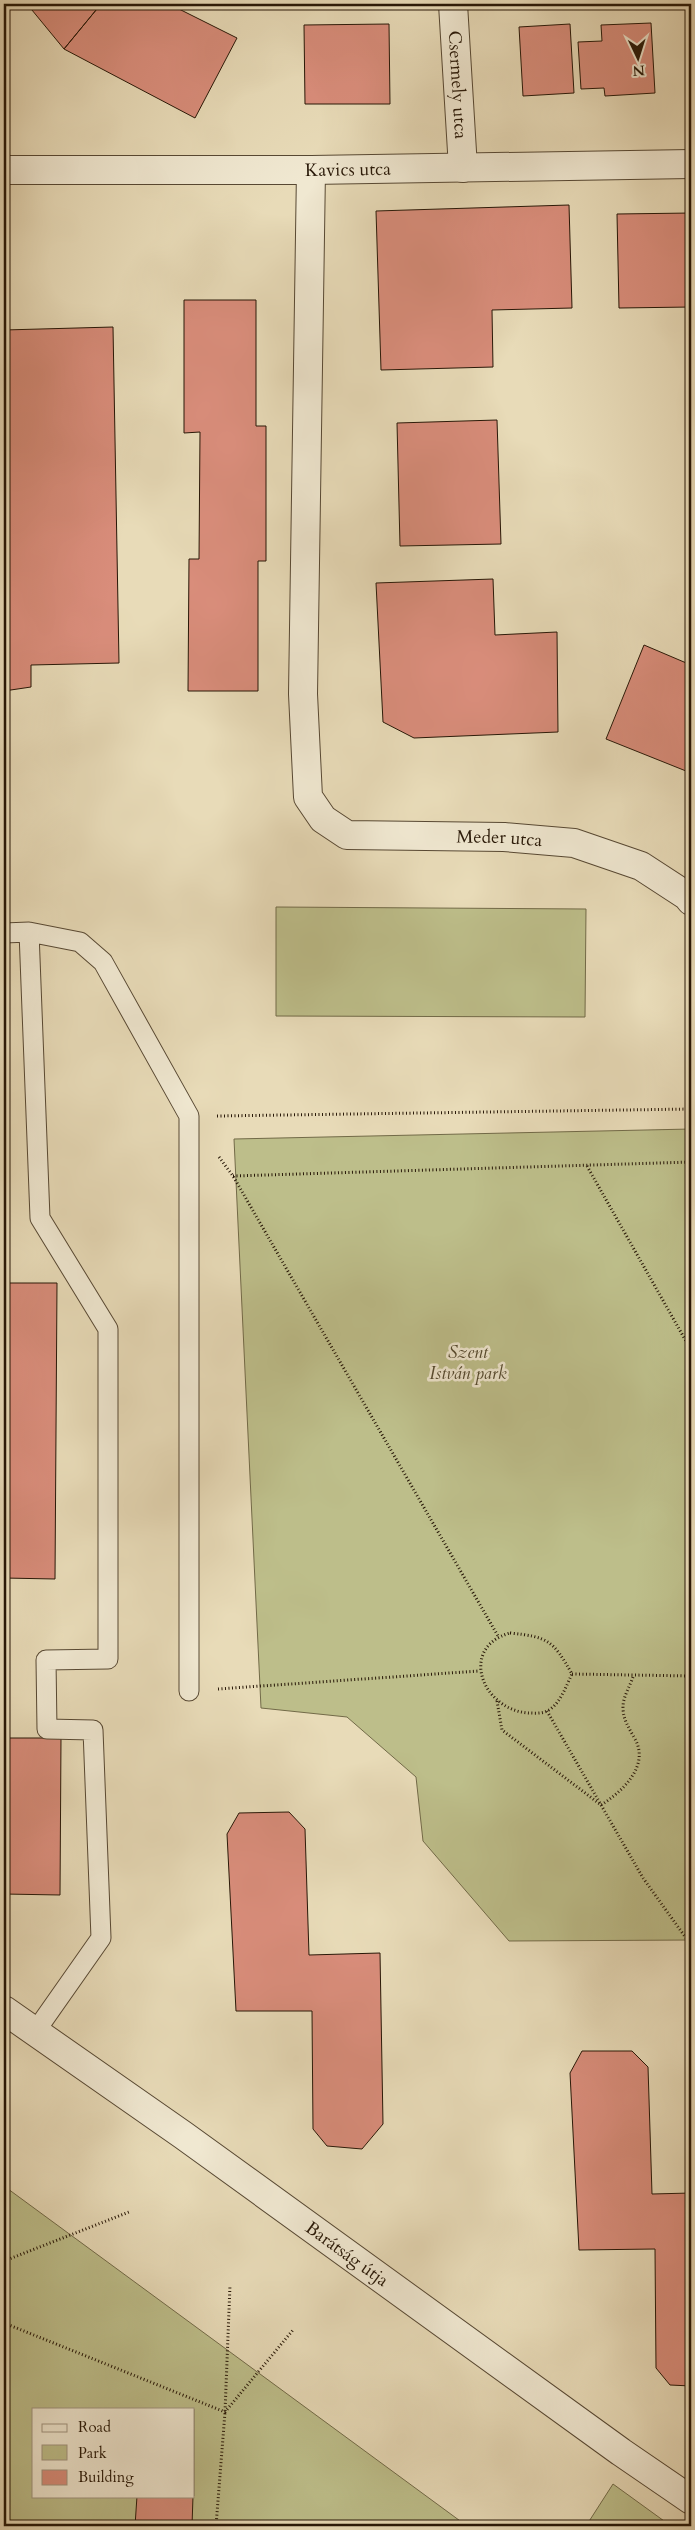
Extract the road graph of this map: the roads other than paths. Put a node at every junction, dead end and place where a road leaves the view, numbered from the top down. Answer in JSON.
{"nodes":[{"id":1,"x":453,"y":4,"type":"edge"},
{"id":2,"x":691,"y":164,"type":"edge"},
{"id":3,"x":462,"y":168,"type":"junction"},
{"id":4,"x":4,"y":170,"type":"edge"},
{"id":5,"x":311,"y":170,"type":"junction"},
{"id":6,"x":691,"y":901,"type":"edge"},
{"id":7,"x":29,"y":932,"type":"junction"},
{"id":8,"x":4,"y":933,"type":"edge"},
{"id":9,"x":189,"y":1691,"type":"road end"},
{"id":10,"x":4,"y":2010,"type":"edge"},
{"id":11,"x":35,"y":2032,"type":"junction"},
{"id":12,"x":691,"y":2500,"type":"edge"}],
"edges":[{"from":1,"to":3,"type":"street","name":"Csermely utca"},
{"from":2,"to":3,"type":"street","name":"Kavics utca"},
{"from":3,"to":5,"type":"street","name":"Kavics utca"},
{"from":4,"to":5,"type":"street","name":"Kavics utca"},
{"from":5,"to":6,"type":"street","name":"Meder utca"},
{"from":7,"to":8,"type":"lane"},
{"from":7,"to":9,"type":"lane"},
{"from":7,"to":11,"type":"lane"},
{"from":10,"to":11,"type":"street","name":"Barátság útja"},
{"from":11,"to":12,"type":"street","name":"Barátság útja"}]}
